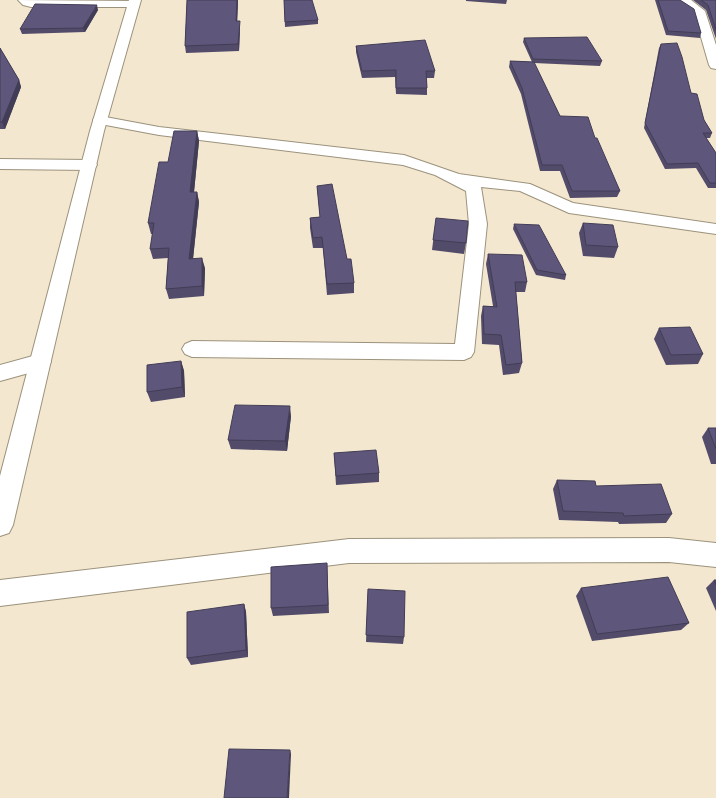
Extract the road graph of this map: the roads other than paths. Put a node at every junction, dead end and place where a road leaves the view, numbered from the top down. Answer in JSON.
{"nodes":[{"id":1,"x":24,"y":0,"type":"edge"},
{"id":2,"x":685,"y":0,"type":"edge"},
{"id":3,"x":134,"y":2,"type":"edge"},
{"id":4,"x":716,"y":66,"type":"edge"},
{"id":5,"x":100,"y":120,"type":"junction"},
{"id":6,"x":0,"y":164,"type":"edge"},
{"id":7,"x":89,"y":165,"type":"junction"},
{"id":8,"x":459,"y":179,"type":"junction"},
{"id":9,"x":716,"y":229,"type":"edge"},
{"id":10,"x":192,"y":349,"type":"dead end"},
{"id":11,"x":40,"y":362,"type":"junction"},
{"id":12,"x":0,"y":373,"type":"edge"},
{"id":13,"x":0,"y":525,"type":"edge"},
{"id":14,"x":716,"y":555,"type":"edge"},
{"id":15,"x":0,"y":593,"type":"edge"}],
"edges":[{"from":1,"to":3,"type":"street"},
{"from":2,"to":4,"type":"street"},
{"from":3,"to":5,"type":"street"},
{"from":5,"to":7,"type":"street"},
{"from":5,"to":8,"type":"street"},
{"from":6,"to":7,"type":"street"},
{"from":7,"to":11,"type":"street"},
{"from":8,"to":9,"type":"street"},
{"from":8,"to":10,"type":"street"},
{"from":11,"to":12,"type":"street"},
{"from":11,"to":13,"type":"street"},
{"from":14,"to":15,"type":"street"}]}
